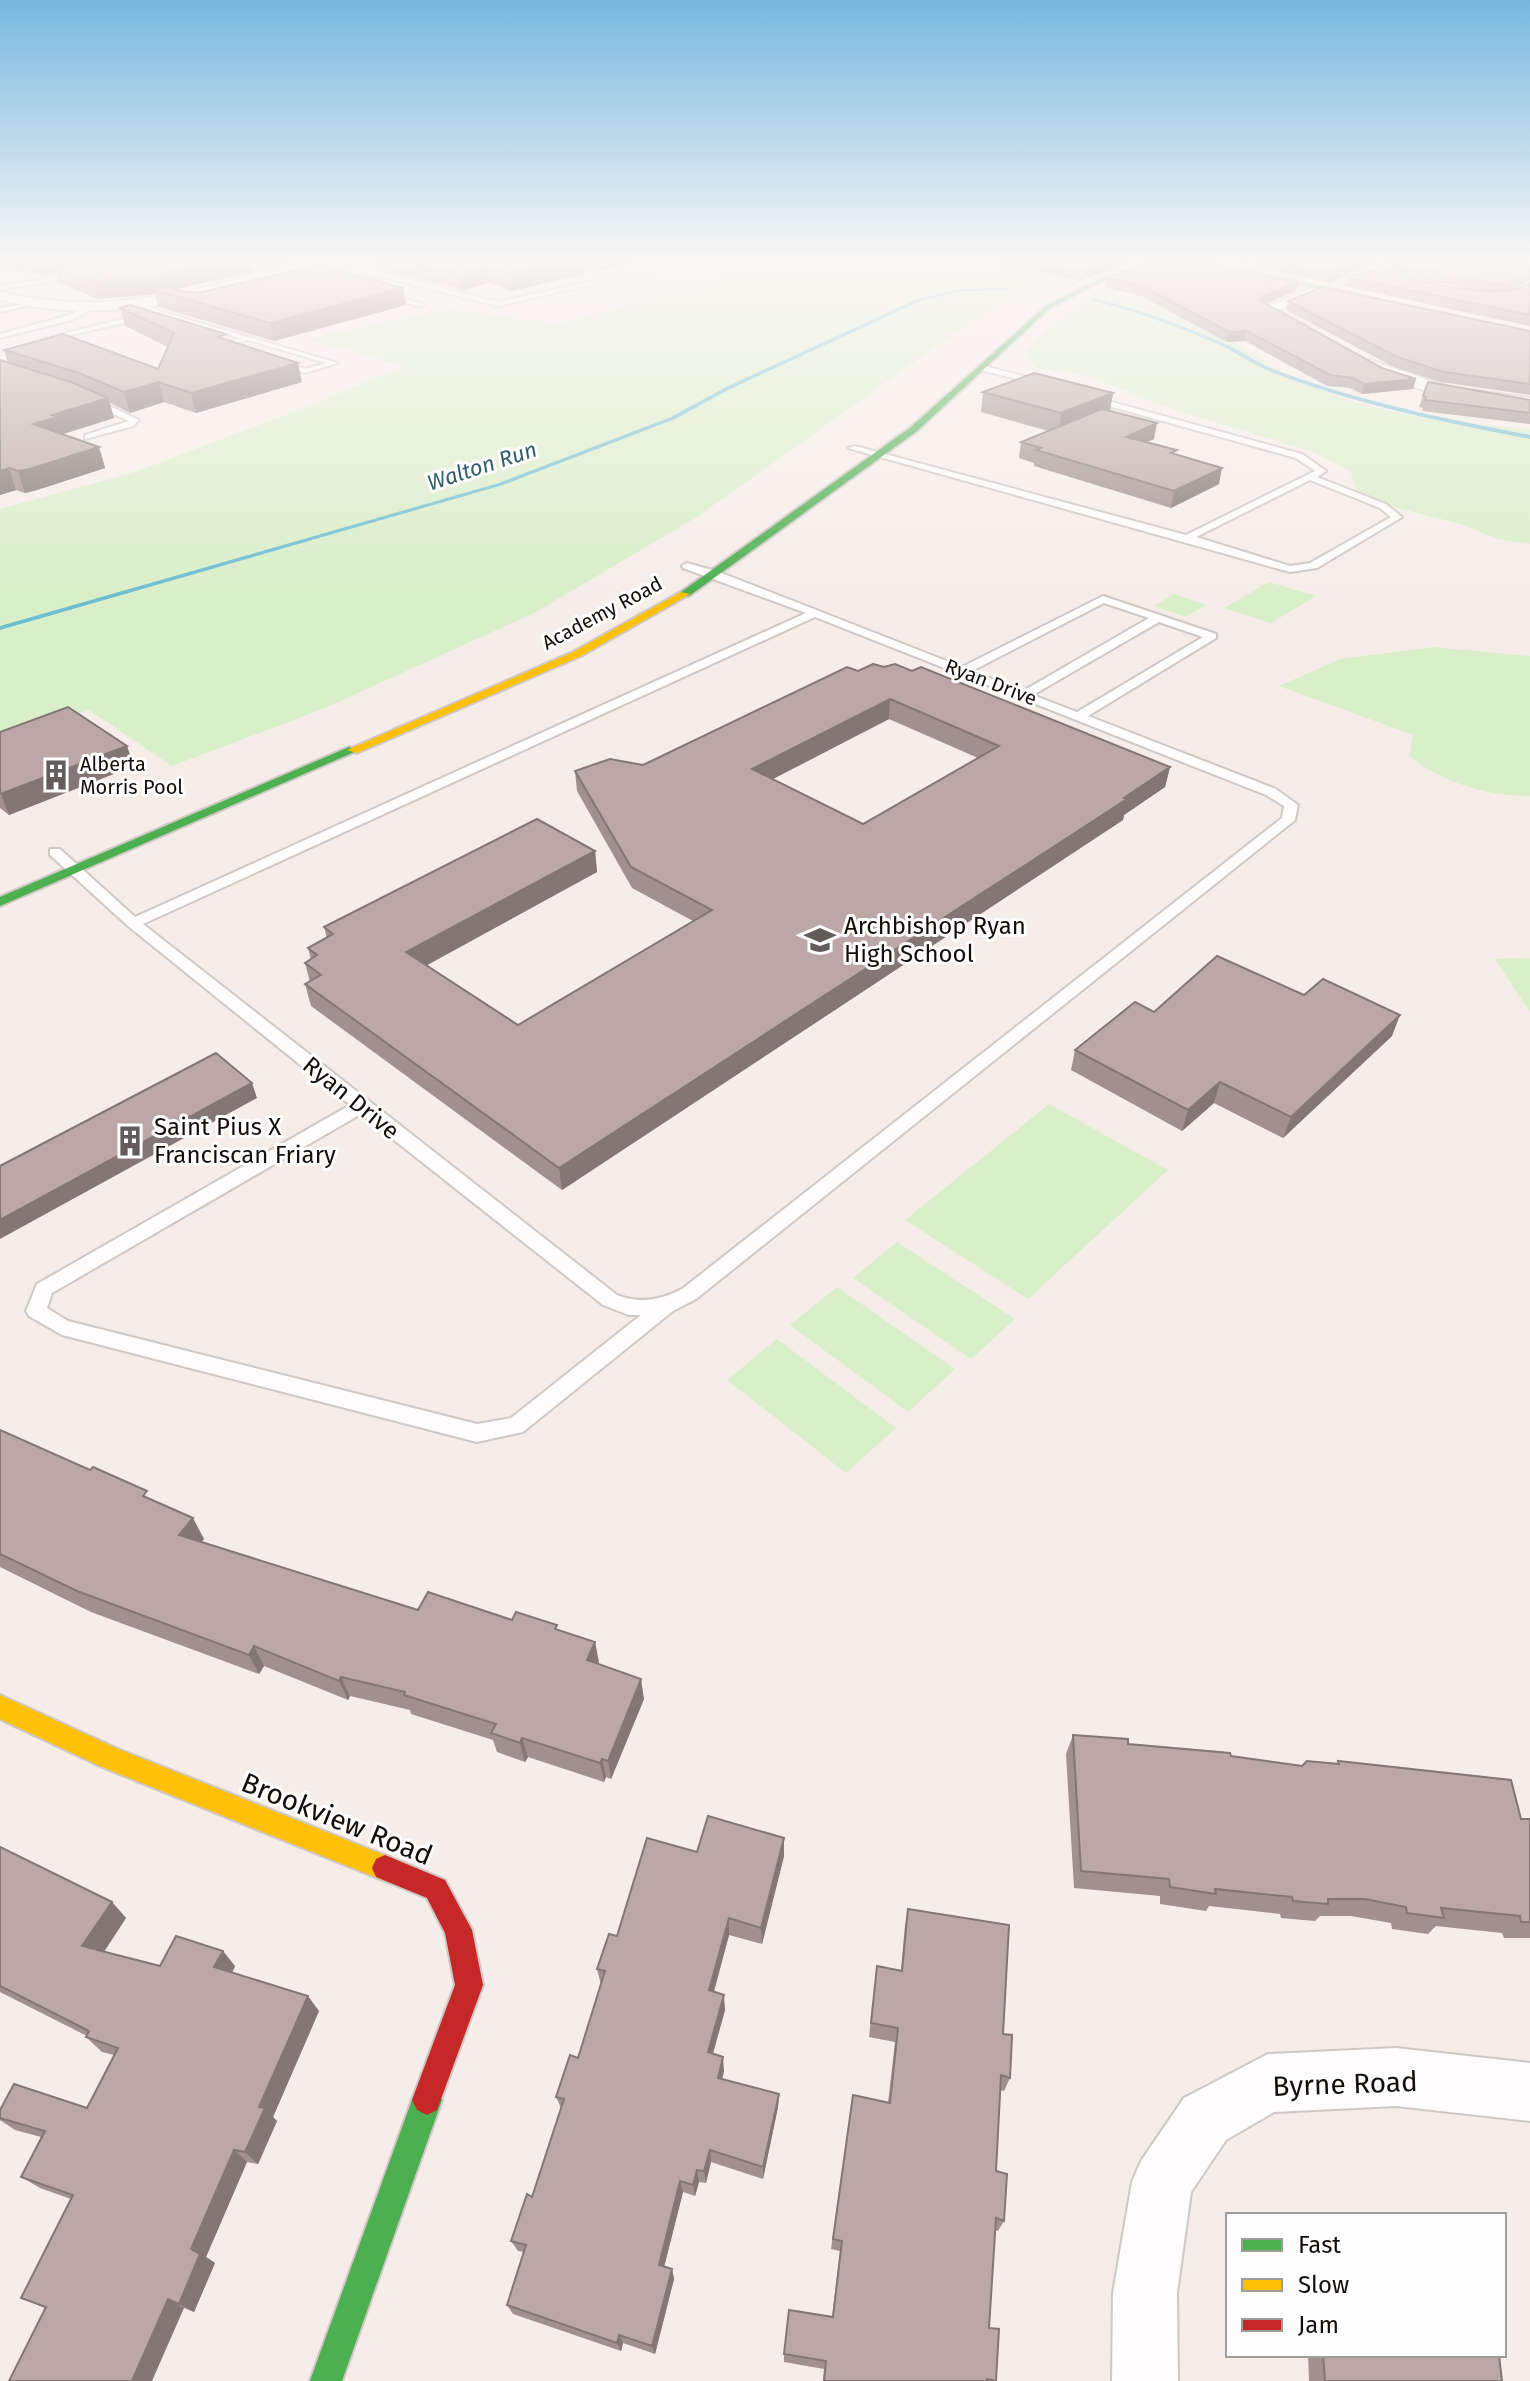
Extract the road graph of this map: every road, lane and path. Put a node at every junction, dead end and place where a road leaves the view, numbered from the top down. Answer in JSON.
{"nodes":[{"id":1,"x":976,"y":371,"type":"edge"},
{"id":2,"x":995,"y":371,"type":"edge"},
{"id":3,"x":1383,"y":371,"type":"edge"},
{"id":4,"x":1056,"y":388,"type":"edge"},
{"id":5,"x":81,"y":397,"type":"edge"},
{"id":6,"x":1086,"y":397,"type":"edge"},
{"id":7,"x":1530,"y":403,"type":"edge"},
{"id":8,"x":877,"y":429,"type":"dead end"},
{"id":9,"x":88,"y":437,"type":"edge"},
{"id":10,"x":846,"y":453,"type":"joint"},
{"id":11,"x":880,"y":454,"type":"junction"},
{"id":12,"x":1310,"y":477,"type":"junction"},
{"id":13,"x":1187,"y":538,"type":"junction"},
{"id":14,"x":711,"y":549,"type":"dead end"},
{"id":15,"x":680,"y":570,"type":"joint"},
{"id":16,"x":715,"y":574,"type":"junction"},
{"id":17,"x":815,"y":613,"type":"junction"},
{"id":18,"x":1158,"y":618,"type":"junction"},
{"id":19,"x":963,"y":671,"type":"junction"},
{"id":20,"x":1024,"y":695,"type":"junction"},
{"id":21,"x":1079,"y":716,"type":"junction"},
{"id":22,"x":55,"y":852,"type":"dead end"},
{"id":23,"x":73,"y":871,"type":"junction"},
{"id":24,"x":0,"y":902,"type":"edge"},
{"id":25,"x":133,"y":923,"type":"junction"},
{"id":26,"x":361,"y":1106,"type":"junction"},
{"id":27,"x":666,"y":1306,"type":"junction"},
{"id":28,"x":0,"y":1707,"type":"edge"},
{"id":29,"x":1530,"y":2092,"type":"edge"},
{"id":30,"x":326,"y":2381,"type":"edge"},
{"id":31,"x":1145,"y":2381,"type":"edge"}],
"edges":[{"from":1,"to":11,"type":"main road","name":"Academy Road"},
{"from":2,"to":4,"type":"lane"},
{"from":3,"to":7,"type":"street"},
{"from":5,"to":9,"type":"lane"},
{"from":6,"to":12,"type":"lane"},
{"from":8,"to":10,"type":"main road"},
{"from":10,"to":11,"type":"lane"},
{"from":11,"to":13,"type":"lane"},
{"from":11,"to":16,"type":"main road","name":"Academy Road"},
{"from":12,"to":13,"type":"lane"},
{"from":12,"to":13,"type":"lane"},
{"from":14,"to":15,"type":"main road","name":"Academy Road"},
{"from":15,"to":16,"type":"lane","name":"Ryan Drive"},
{"from":16,"to":17,"type":"lane","name":"Ryan Drive"},
{"from":16,"to":23,"type":"main road","name":"Academy Road"},
{"from":17,"to":19,"type":"lane","name":"Ryan Drive"},
{"from":17,"to":25,"type":"lane"},
{"from":18,"to":19,"type":"lane"},
{"from":18,"to":20,"type":"lane"},
{"from":18,"to":21,"type":"lane"},
{"from":19,"to":20,"type":"lane","name":"Ryan Drive"},
{"from":20,"to":21,"type":"lane","name":"Ryan Drive"},
{"from":21,"to":27,"type":"lane","name":"Ryan Drive"},
{"from":22,"to":23,"type":"lane","name":"Ryan Drive"},
{"from":23,"to":24,"type":"main road","name":"Academy Road"},
{"from":23,"to":25,"type":"lane","name":"Ryan Drive"},
{"from":25,"to":26,"type":"lane","name":"Ryan Drive"},
{"from":26,"to":27,"type":"lane","name":"Ryan Drive"},
{"from":26,"to":27,"type":"lane"},
{"from":28,"to":30,"type":"main road","name":"Brookview Road"},
{"from":29,"to":31,"type":"street","name":"Byrne Road"}]}
